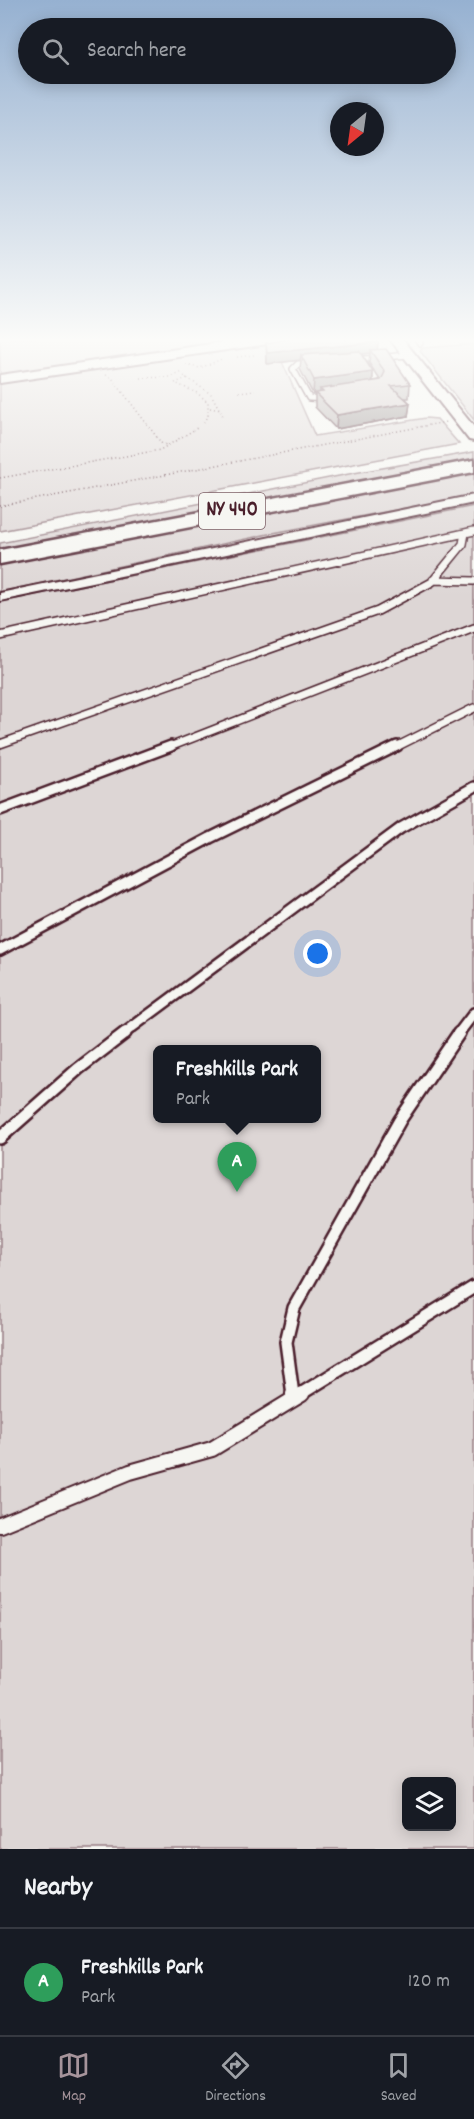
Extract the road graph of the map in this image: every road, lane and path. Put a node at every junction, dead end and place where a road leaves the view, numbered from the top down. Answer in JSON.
{"nodes":[{"id":1,"x":147,"y":424,"type":"edge"},
{"id":2,"x":444,"y":424,"type":"edge"},
{"id":3,"x":465,"y":424,"type":"edge"},
{"id":4,"x":197,"y":428,"type":"dead end"},
{"id":5,"x":474,"y":436,"type":"edge"},
{"id":6,"x":170,"y":446,"type":"junction"},
{"id":7,"x":430,"y":454,"type":"dead end"},
{"id":8,"x":469,"y":457,"type":"edge"},
{"id":9,"x":343,"y":471,"type":"junction"},
{"id":10,"x":0,"y":478,"type":"edge"},
{"id":11,"x":474,"y":500,"type":"edge"},
{"id":12,"x":0,"y":506,"type":"edge"},
{"id":13,"x":474,"y":531,"type":"edge"},
{"id":14,"x":465,"y":533,"type":"junction"},
{"id":15,"x":0,"y":538,"type":"edge"},
{"id":16,"x":0,"y":556,"type":"edge"},
{"id":17,"x":433,"y":580,"type":"junction"},
{"id":18,"x":474,"y":580,"type":"edge"},
{"id":19,"x":0,"y":597,"type":"edge"},
{"id":20,"x":474,"y":628,"type":"edge"},
{"id":21,"x":0,"y":636,"type":"edge"},
{"id":22,"x":474,"y":708,"type":"edge"},
{"id":23,"x":0,"y":744,"type":"edge"},
{"id":24,"x":474,"y":787,"type":"edge"},
{"id":25,"x":0,"y":810,"type":"edge"},
{"id":26,"x":0,"y":950,"type":"edge"},
{"id":27,"x":474,"y":1013,"type":"edge"},
{"id":28,"x":0,"y":1138,"type":"edge"},
{"id":29,"x":474,"y":1287,"type":"edge"},
{"id":30,"x":294,"y":1398,"type":"junction"},
{"id":31,"x":0,"y":1525,"type":"edge"}],
"edges":[{"from":1,"to":6,"type":"path"},
{"from":2,"to":12,"type":"path"},
{"from":3,"to":5,"type":"street"},
{"from":4,"to":6,"type":"path"},
{"from":6,"to":10,"type":"path"},
{"from":7,"to":9,"type":"highway"},
{"from":8,"to":9,"type":"highway","number":"NY 440"},
{"from":8,"to":16,"type":"highway","number":"NY 440"},
{"from":9,"to":15,"type":"highway","number":"NY 440"},
{"from":11,"to":19,"type":"street"},
{"from":13,"to":14,"type":"lane"},
{"from":14,"to":17,"type":"lane"},
{"from":14,"to":21,"type":"lane"},
{"from":17,"to":18,"type":"lane"},
{"from":17,"to":23,"type":"lane"},
{"from":20,"to":25,"type":"lane"},
{"from":22,"to":26,"type":"lane"},
{"from":24,"to":28,"type":"lane"},
{"from":27,"to":30,"type":"lane"},
{"from":29,"to":30,"type":"lane"},
{"from":30,"to":31,"type":"lane"}]}
